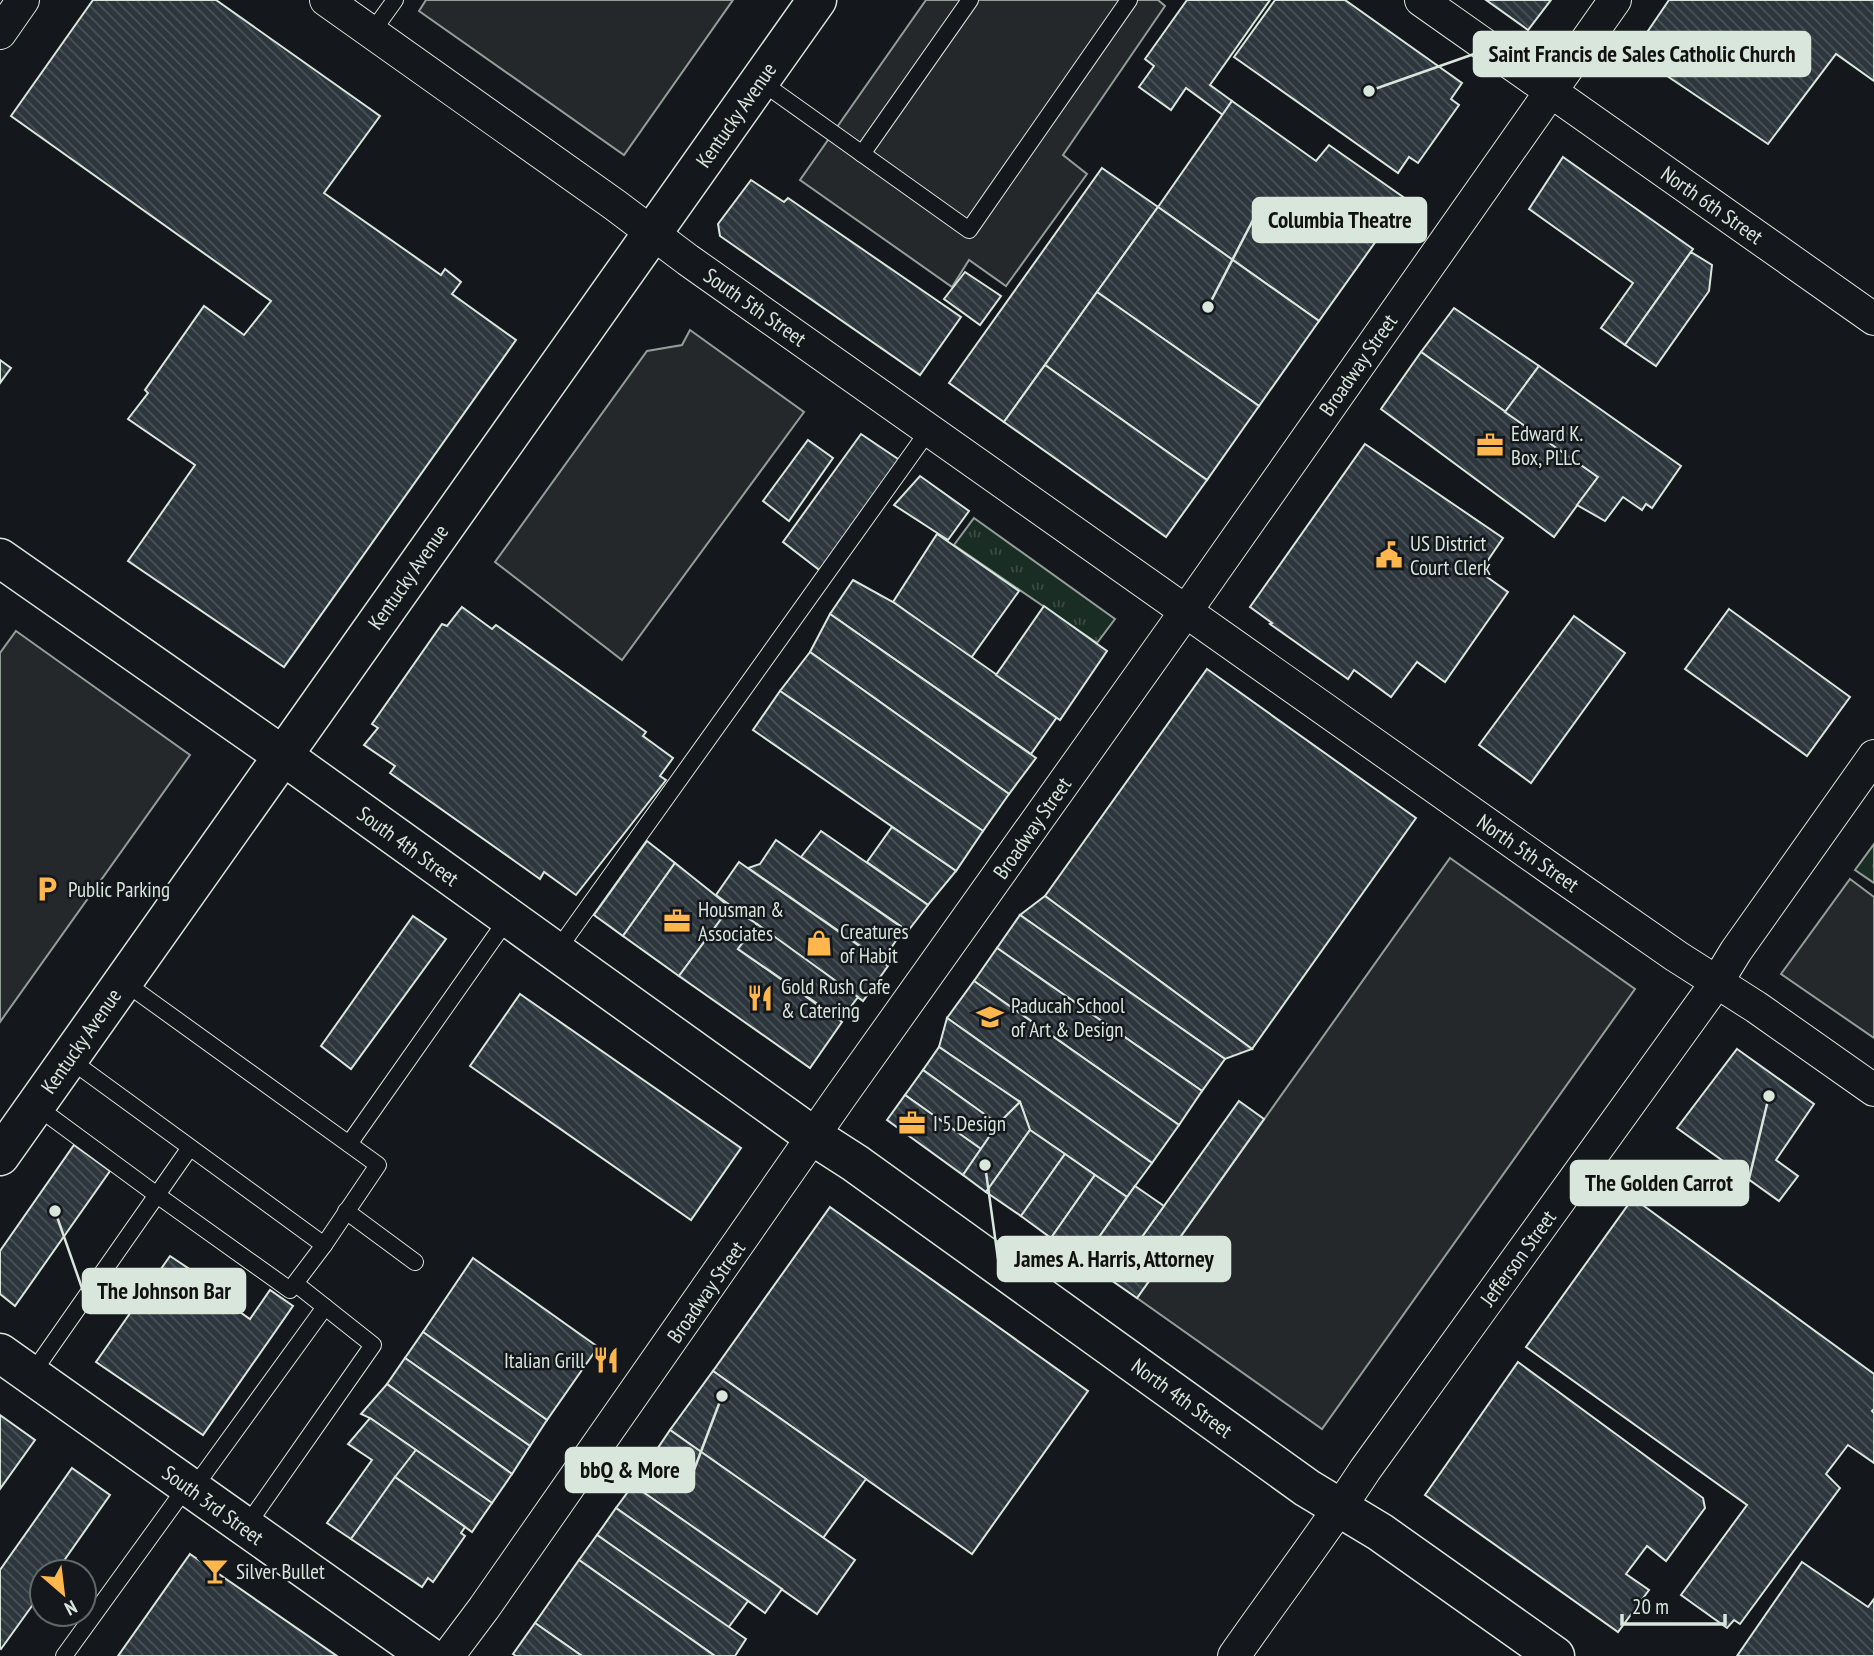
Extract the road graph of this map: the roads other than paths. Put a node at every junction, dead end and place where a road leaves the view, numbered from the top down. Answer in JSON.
{"nodes":[{"id":1,"x":23,"y":0,"type":"edge"},
{"id":2,"x":326,"y":0,"type":"edge"},
{"id":3,"x":395,"y":0,"type":"edge"},
{"id":4,"x":817,"y":0,"type":"edge"},
{"id":5,"x":970,"y":0,"type":"edge"},
{"id":6,"x":1129,"y":0,"type":"edge"},
{"id":7,"x":1421,"y":0,"type":"edge"},
{"id":8,"x":1615,"y":0,"type":"edge"},
{"id":9,"x":372,"y":32,"type":"junction"},
{"id":10,"x":0,"y":33,"type":"edge"},
{"id":11,"x":760,"y":81,"type":"junction"},
{"id":12,"x":1551,"y":91,"type":"junction"},
{"id":13,"x":862,"y":154,"type":"junction"},
{"id":14,"x":651,"y":233,"type":"junction"},
{"id":15,"x":1874,"y":319,"type":"edge"},
{"id":16,"x":929,"y":429,"type":"junction"},
{"id":17,"x":0,"y":558,"type":"edge"},
{"id":18,"x":1186,"y":611,"type":"junction"},
{"id":19,"x":282,"y":755,"type":"junction"},
{"id":20,"x":1874,"y":756,"type":"edge"},
{"id":21,"x":508,"y":918,"type":"junction"},
{"id":22,"x":556,"y":952,"type":"junction"},
{"id":23,"x":124,"y":982,"type":"junction"},
{"id":24,"x":1717,"y":982,"type":"junction"},
{"id":25,"x":68,"y":1059,"type":"junction"},
{"id":26,"x":1874,"y":1090,"type":"edge"},
{"id":27,"x":36,"y":1105,"type":"junction"},
{"id":28,"x":813,"y":1136,"type":"junction"},
{"id":29,"x":349,"y":1144,"type":"junction"},
{"id":30,"x":189,"y":1149,"type":"junction"},
{"id":31,"x":0,"y":1156,"type":"edge"},
{"id":32,"x":157,"y":1195,"type":"junction"},
{"id":33,"x":346,"y":1211,"type":"junction"},
{"id":34,"x":324,"y":1245,"type":"junction"},
{"id":35,"x":415,"y":1262,"type":"dead end"},
{"id":36,"x":296,"y":1284,"type":"junction"},
{"id":37,"x":325,"y":1307,"type":"junction"},
{"id":38,"x":0,"y":1353,"type":"edge"},
{"id":39,"x":31,"y":1375,"type":"junction"},
{"id":40,"x":190,"y":1488,"type":"junction"},
{"id":41,"x":1340,"y":1507,"type":"junction"},
{"id":42,"x":245,"y":1528,"type":"junction"},
{"id":43,"x":64,"y":1656,"type":"edge"},
{"id":44,"x":428,"y":1656,"type":"edge"},
{"id":45,"x":448,"y":1656,"type":"edge"},
{"id":46,"x":1234,"y":1656,"type":"edge"},
{"id":47,"x":1555,"y":1656,"type":"edge"}],
"edges":[{"from":1,"to":10,"type":"street"},
{"from":2,"to":9,"type":"street","name":"South 5th Street"},
{"from":3,"to":9,"type":"lane"},
{"from":4,"to":11,"type":"main road","name":"Kentucky Avenue"},
{"from":5,"to":13,"type":"lane"},
{"from":6,"to":13,"type":"lane"},
{"from":7,"to":12,"type":"street","name":"North 6th Street"},
{"from":8,"to":12,"type":"street","name":"Broadway Street"},
{"from":9,"to":14,"type":"street","name":"South 5th Street"},
{"from":11,"to":13,"type":"lane"},
{"from":11,"to":14,"type":"main road","name":"Kentucky Avenue"},
{"from":12,"to":15,"type":"street","name":"North 6th Street"},
{"from":12,"to":18,"type":"street","name":"Broadway Street"},
{"from":14,"to":16,"type":"street","name":"South 5th Street"},
{"from":14,"to":19,"type":"main road","name":"Kentucky Avenue"},
{"from":16,"to":18,"type":"street","name":"South 5th Street"},
{"from":16,"to":22,"type":"lane"},
{"from":17,"to":19,"type":"main road","name":"South 4th Street"},
{"from":18,"to":24,"type":"street","name":"North 5th Street"},
{"from":18,"to":28,"type":"street","name":"Broadway Street"},
{"from":19,"to":21,"type":"main road","name":"South 4th Street"},
{"from":19,"to":23,"type":"main road","name":"Kentucky Avenue"},
{"from":20,"to":24,"type":"street","name":"Jefferson Street"},
{"from":21,"to":22,"type":"main road","name":"South 4th Street"},
{"from":21,"to":29,"type":"lane"},
{"from":22,"to":28,"type":"main road","name":"South 4th Street"},
{"from":23,"to":25,"type":"main road","name":"Kentucky Avenue"},
{"from":23,"to":29,"type":"lane"},
{"from":24,"to":26,"type":"street","name":"North 5th Street"},
{"from":24,"to":41,"type":"street","name":"Jefferson Street"},
{"from":25,"to":27,"type":"main road","name":"Kentucky Avenue"},
{"from":25,"to":30,"type":"lane"},
{"from":27,"to":31,"type":"main road","name":"Kentucky Avenue"},
{"from":27,"to":32,"type":"lane"},
{"from":28,"to":41,"type":"main road","name":"North 4th Street"},
{"from":28,"to":45,"type":"street","name":"Broadway Street"},
{"from":29,"to":33,"type":"lane"},
{"from":30,"to":32,"type":"lane"},
{"from":30,"to":34,"type":"lane"},
{"from":32,"to":36,"type":"lane"},
{"from":32,"to":39,"type":"lane"},
{"from":33,"to":34,"type":"lane"},
{"from":33,"to":35,"type":"lane"},
{"from":34,"to":36,"type":"lane"},
{"from":36,"to":37,"type":"lane"},
{"from":37,"to":40,"type":"lane"},
{"from":37,"to":42,"type":"lane"},
{"from":38,"to":39,"type":"main road","name":"South 3rd Street"},
{"from":39,"to":40,"type":"main road","name":"South 3rd Street"},
{"from":40,"to":42,"type":"main road","name":"South 3rd Street"},
{"from":40,"to":43,"type":"lane"},
{"from":41,"to":46,"type":"street","name":"Jefferson Street"},
{"from":41,"to":47,"type":"main road","name":"North 4th Street"},
{"from":42,"to":44,"type":"main road","name":"South 3rd Street"}]}
